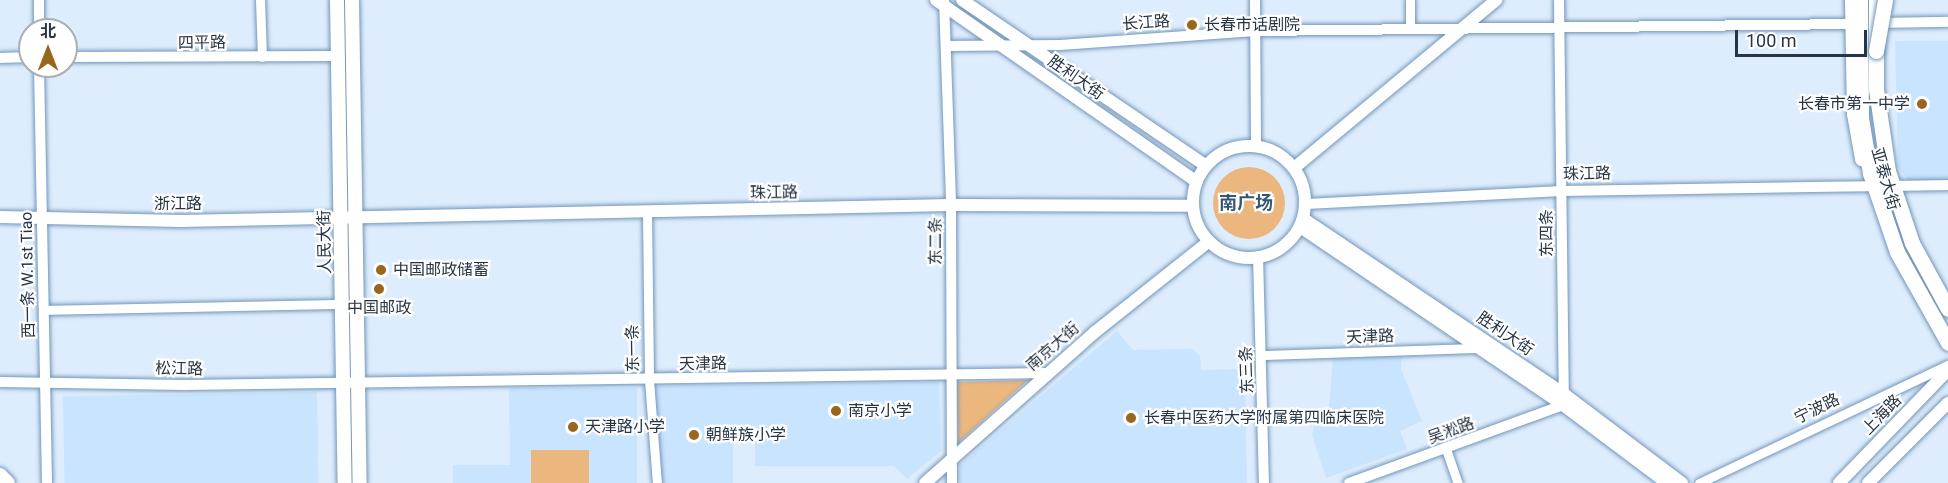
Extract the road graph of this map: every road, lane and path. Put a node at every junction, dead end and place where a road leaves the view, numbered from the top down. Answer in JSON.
{"nodes":[{"id":1,"x":39,"y":0,"type":"edge"},
{"id":2,"x":260,"y":0,"type":"edge"},
{"id":3,"x":337,"y":0,"type":"edge"},
{"id":4,"x":352,"y":0,"type":"edge"},
{"id":5,"x":962,"y":0,"type":"edge"},
{"id":6,"x":1255,"y":0,"type":"edge"},
{"id":7,"x":1410,"y":0,"type":"edge"},
{"id":8,"x":1496,"y":0,"type":"edge"},
{"id":9,"x":1559,"y":0,"type":"edge"},
{"id":10,"x":1852,"y":0,"type":"edge"},
{"id":11,"x":1860,"y":0,"type":"edge"},
{"id":12,"x":1876,"y":0,"type":"edge"},
{"id":13,"x":1883,"y":0,"type":"edge"},
{"id":14,"x":942,"y":2,"type":"edge"},
{"id":15,"x":39,"y":18,"type":"edge"},
{"id":16,"x":1948,"y":22,"type":"edge"},
{"id":17,"x":1881,"y":23,"type":"junction"},
{"id":18,"x":1852,"y":24,"type":"junction"},
{"id":19,"x":1559,"y":27,"type":"junction"},
{"id":20,"x":1410,"y":28,"type":"junction"},
{"id":21,"x":1461,"y":28,"type":"junction"},
{"id":22,"x":1255,"y":31,"type":"junction"},
{"id":23,"x":1030,"y":45,"type":"junction"},
{"id":24,"x":946,"y":46,"type":"junction"},
{"id":25,"x":1002,"y":46,"type":"junction"},
{"id":26,"x":1876,"y":51,"type":"junction"},
{"id":27,"x":338,"y":56,"type":"junction"},
{"id":28,"x":18,"y":57,"type":"edge"},
{"id":29,"x":78,"y":57,"type":"edge"},
{"id":30,"x":262,"y":57,"type":"junction"},
{"id":31,"x":0,"y":58,"type":"edge"},
{"id":32,"x":39,"y":78,"type":"edge"},
{"id":33,"x":1256,"y":146,"type":"junction"},
{"id":34,"x":1206,"y":166,"type":"junction"},
{"id":35,"x":1294,"y":168,"type":"junction"},
{"id":36,"x":1197,"y":182,"type":"junction"},
{"id":37,"x":1948,"y":185,"type":"edge"},
{"id":38,"x":1869,"y":186,"type":"junction"},
{"id":39,"x":1895,"y":186,"type":"junction"},
{"id":40,"x":1562,"y":191,"type":"junction"},
{"id":41,"x":1306,"y":204,"type":"junction"},
{"id":42,"x":951,"y":205,"type":"junction"},
{"id":43,"x":1193,"y":206,"type":"junction"},
{"id":44,"x":647,"y":213,"type":"junction"},
{"id":45,"x":42,"y":217,"type":"junction"},
{"id":46,"x":0,"y":218,"type":"edge"},
{"id":47,"x":341,"y":218,"type":"junction"},
{"id":48,"x":355,"y":218,"type":"junction"},
{"id":49,"x":1302,"y":223,"type":"junction"},
{"id":50,"x":1208,"y":242,"type":"junction"},
{"id":51,"x":1258,"y":256,"type":"junction"},
{"id":52,"x":1948,"y":302,"type":"edge"},
{"id":53,"x":342,"y":304,"type":"junction"},
{"id":54,"x":1948,"y":309,"type":"edge"},
{"id":55,"x":44,"y":310,"type":"junction"},
{"id":56,"x":1948,"y":343,"type":"edge"},
{"id":57,"x":1479,"y":348,"type":"junction"},
{"id":58,"x":1948,"y":351,"type":"edge"},
{"id":59,"x":1262,"y":355,"type":"junction"},
{"id":60,"x":1948,"y":365,"type":"edge"},
{"id":61,"x":1948,"y":370,"type":"edge"},
{"id":62,"x":1048,"y":373,"type":"junction"},
{"id":63,"x":950,"y":375,"type":"junction"},
{"id":64,"x":649,"y":380,"type":"junction"},
{"id":65,"x":45,"y":381,"type":"junction"},
{"id":66,"x":358,"y":381,"type":"junction"},
{"id":67,"x":0,"y":382,"type":"edge"},
{"id":68,"x":343,"y":382,"type":"junction"},
{"id":69,"x":1563,"y":400,"type":"junction"},
{"id":70,"x":1948,"y":403,"type":"edge"},
{"id":71,"x":1446,"y":449,"type":"junction"},
{"id":72,"x":952,"y":457,"type":"junction"},
{"id":73,"x":0,"y":476,"type":"edge"},
{"id":74,"x":8,"y":483,"type":"edge"},
{"id":75,"x":47,"y":483,"type":"edge"},
{"id":76,"x":345,"y":483,"type":"edge"},
{"id":77,"x":360,"y":483,"type":"edge"},
{"id":78,"x":657,"y":483,"type":"edge"},
{"id":79,"x":925,"y":483,"type":"edge"},
{"id":80,"x":952,"y":483,"type":"edge"},
{"id":81,"x":1264,"y":483,"type":"edge"},
{"id":82,"x":1349,"y":483,"type":"edge"},
{"id":83,"x":1458,"y":483,"type":"edge"},
{"id":84,"x":1667,"y":483,"type":"edge"},
{"id":85,"x":1682,"y":483,"type":"edge"},
{"id":86,"x":1699,"y":483,"type":"edge"},
{"id":87,"x":1839,"y":483,"type":"edge"},
{"id":88,"x":1868,"y":483,"type":"edge"}],
"edges":[{"from":1,"to":15,"type":"street"},
{"from":2,"to":30,"type":"street"},
{"from":3,"to":27,"type":"main road","name":"人民大街"},
{"from":4,"to":48,"type":"main road","name":"人民大街"},
{"from":5,"to":23,"type":"main road","name":"胜利大街"},
{"from":6,"to":22,"type":"street"},
{"from":7,"to":20,"type":"street"},
{"from":8,"to":21,"type":"main road"},
{"from":9,"to":19,"type":"street","name":"东四条"},
{"from":10,"to":18,"type":"main road","name":"亚泰大街"},
{"from":11,"to":56,"type":"highway"},
{"from":12,"to":26,"type":"highway","bridge":true},
{"from":13,"to":17,"type":"main road","name":"亚泰大街"},
{"from":13,"to":26,"type":"highway","bridge":true},
{"from":14,"to":24,"type":"street","name":"东二条"},
{"from":14,"to":25,"type":"main road","name":"胜利大街"},
{"from":16,"to":17,"type":"street"},
{"from":17,"to":39,"type":"main road","name":"亚泰大街"},
{"from":18,"to":19,"type":"street","name":"长江路"},
{"from":18,"to":38,"type":"main road","name":"亚泰大街"},
{"from":19,"to":21,"type":"street","name":"长江路"},
{"from":19,"to":40,"type":"street","name":"东四条"},
{"from":20,"to":21,"type":"street","name":"长江路"},
{"from":20,"to":22,"type":"street","name":"长江路"},
{"from":21,"to":35,"type":"main road"},
{"from":22,"to":23,"type":"street","name":"长江路"},
{"from":22,"to":33,"type":"street"},
{"from":23,"to":25,"type":"street","name":"长江路"},
{"from":23,"to":34,"type":"main road","name":"胜利大街"},
{"from":24,"to":25,"type":"street","name":"长江路"},
{"from":24,"to":42,"type":"street","name":"东二条"},
{"from":25,"to":36,"type":"main road","name":"胜利大街"},
{"from":26,"to":54,"type":"highway"},
{"from":27,"to":30,"type":"street","name":"四平路"},
{"from":27,"to":47,"type":"main road","name":"人民大街"},
{"from":28,"to":31,"type":"street"},
{"from":29,"to":30,"type":"street","name":"四平路"},
{"from":32,"to":45,"type":"street","name":"西一条 W.1st Tiao"},
{"from":33,"to":34,"type":"main road"},
{"from":33,"to":35,"type":"main road"},
{"from":34,"to":36,"type":"main road"},
{"from":35,"to":41,"type":"main road"},
{"from":36,"to":43,"type":"main road"},
{"from":37,"to":39,"type":"street"},
{"from":38,"to":40,"type":"street","name":"珠江路"},
{"from":38,"to":58,"type":"main road","name":"亚泰大街"},
{"from":39,"to":52,"type":"main road","name":"亚泰大街"},
{"from":40,"to":41,"type":"street","name":"珠江路"},
{"from":40,"to":69,"type":"street","name":"东四条"},
{"from":41,"to":49,"type":"main road"},
{"from":42,"to":43,"type":"main road","name":"珠江路"},
{"from":42,"to":44,"type":"main road","name":"珠江路"},
{"from":42,"to":63,"type":"street","name":"东二条"},
{"from":43,"to":50,"type":"main road"},
{"from":44,"to":48,"type":"main road","name":"珠江路"},
{"from":44,"to":64,"type":"street","name":"东一条"},
{"from":45,"to":46,"type":"main road","name":"浙江路"},
{"from":45,"to":47,"type":"main road","name":"浙江路"},
{"from":45,"to":55,"type":"street","name":"西一条 W.1st Tiao"},
{"from":47,"to":48,"type":"main road","name":"浙江路"},
{"from":47,"to":53,"type":"main road","name":"人民大街"},
{"from":48,"to":66,"type":"main road","name":"人民大街"},
{"from":49,"to":51,"type":"main road"},
{"from":49,"to":57,"type":"main road","name":"胜利大街"},
{"from":49,"to":69,"type":"main road","name":"胜利大街"},
{"from":50,"to":51,"type":"main road"},
{"from":50,"to":62,"type":"main road","name":"南京大街"},
{"from":51,"to":59,"type":"street","name":"东三条"},
{"from":53,"to":55,"type":"street"},
{"from":53,"to":68,"type":"main road","name":"人民大街"},
{"from":55,"to":65,"type":"street","name":"西一条 W.1st Tiao"},
{"from":57,"to":59,"type":"street","name":"天津路"},
{"from":57,"to":69,"type":"main road","name":"胜利大街"},
{"from":59,"to":81,"type":"street","name":"东三条"},
{"from":60,"to":86,"type":"street","name":"宁波路"},
{"from":61,"to":87,"type":"main road","name":"上海路"},
{"from":62,"to":63,"type":"street","name":"天津路"},
{"from":62,"to":72,"type":"main road","name":"南京大街"},
{"from":63,"to":64,"type":"street","name":"天津路"},
{"from":63,"to":72,"type":"street","name":"东二条"},
{"from":64,"to":66,"type":"street","name":"天津路"},
{"from":64,"to":78,"type":"street","name":"东一条"},
{"from":65,"to":67,"type":"street","name":"松江路"},
{"from":65,"to":68,"type":"street","name":"松江路"},
{"from":65,"to":75,"type":"street","name":"西一条 W.1st Tiao"},
{"from":66,"to":68,"type":"street","name":"松江路"},
{"from":66,"to":77,"type":"main road","name":"人民大街"},
{"from":68,"to":76,"type":"main road","name":"人民大街"},
{"from":69,"to":71,"type":"street","name":"吴淞路"},
{"from":69,"to":84,"type":"main road","name":"胜利大街"},
{"from":69,"to":85,"type":"main road","name":"胜利大街"},
{"from":70,"to":88,"type":"main road"},
{"from":71,"to":82,"type":"street","name":"吴淞路"},
{"from":71,"to":83,"type":"street"},
{"from":72,"to":79,"type":"main road","name":"南京大街"},
{"from":72,"to":80,"type":"street","name":"东二条"},
{"from":73,"to":74,"type":"main road"}]}
